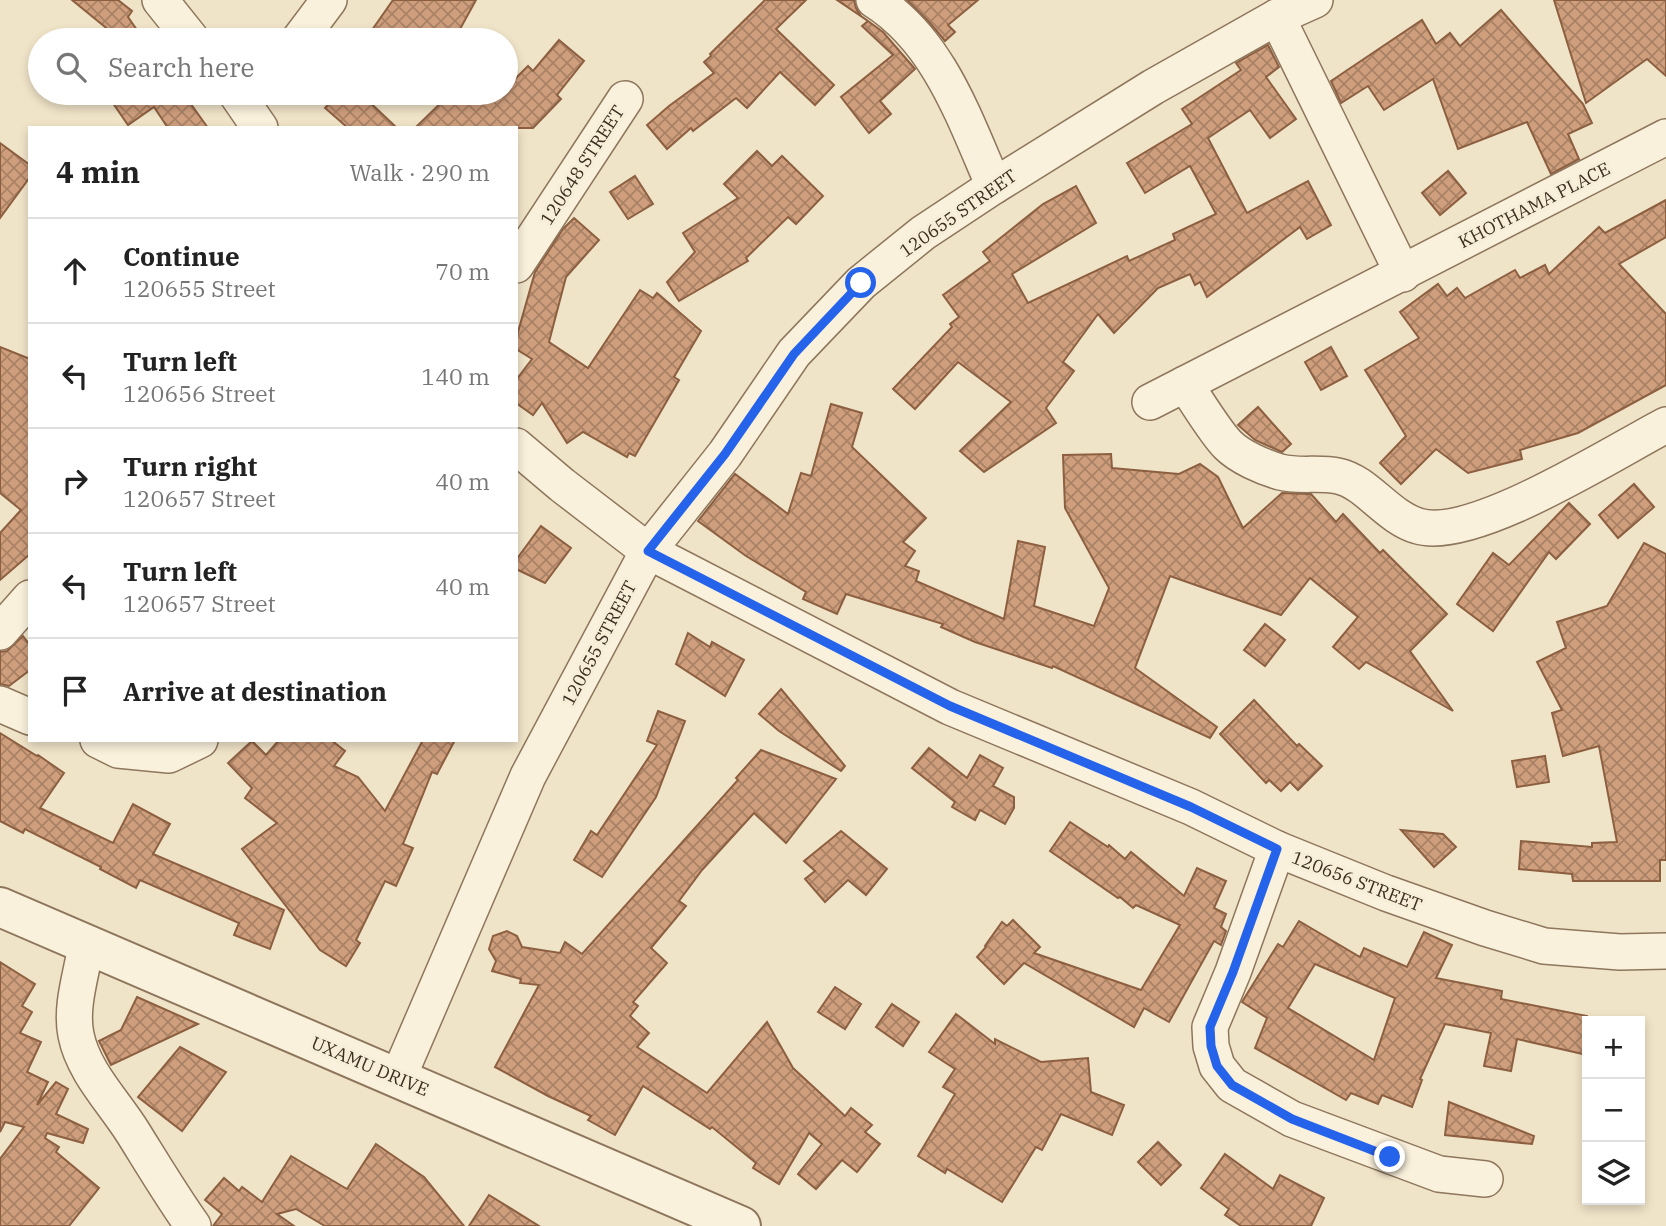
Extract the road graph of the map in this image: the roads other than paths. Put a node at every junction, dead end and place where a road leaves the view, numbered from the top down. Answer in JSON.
{"nodes":[{"id":1,"x":160,"y":0,"type":"edge"},
{"id":2,"x":328,"y":0,"type":"edge"},
{"id":3,"x":874,"y":0,"type":"edge"},
{"id":4,"x":1315,"y":0,"type":"edge"},
{"id":5,"x":1277,"y":17,"type":"junction"},
{"id":6,"x":182,"y":28,"type":"edge"},
{"id":7,"x":308,"y":28,"type":"edge"},
{"id":8,"x":625,"y":99,"type":"dead end"},
{"id":9,"x":1666,"y":137,"type":"edge"},
{"id":10,"x":994,"y":186,"type":"junction"},
{"id":11,"x":518,"y":262,"type":"edge"},
{"id":12,"x":1403,"y":274,"type":"junction"},
{"id":13,"x":1185,"y":384,"type":"junction"},
{"id":14,"x":1150,"y":402,"type":"dead end"},
{"id":15,"x":1662,"y":439,"type":"edge"},
{"id":16,"x":518,"y":448,"type":"edge"},
{"id":17,"x":648,"y":551,"type":"junction"},
{"id":18,"x":28,"y":600,"type":"edge"},
{"id":19,"x":0,"y":632,"type":"edge"},
{"id":20,"x":0,"y":704,"type":"edge"},
{"id":21,"x":28,"y":716,"type":"edge"},
{"id":22,"x":101,"y":742,"type":"edge"},
{"id":23,"x":196,"y":742,"type":"edge"},
{"id":24,"x":1277,"y":849,"type":"junction"},
{"id":25,"x":0,"y":906,"type":"edge"},
{"id":26,"x":86,"y":945,"type":"junction"},
{"id":27,"x":1666,"y":951,"type":"edge"},
{"id":28,"x":398,"y":1078,"type":"junction"},
{"id":29,"x":1485,"y":1179,"type":"dead end"},
{"id":30,"x":192,"y":1226,"type":"edge"},
{"id":31,"x":741,"y":1226,"type":"edge"}],
"edges":[{"from":1,"to":6,"type":"street"},
{"from":2,"to":7,"type":"street"},
{"from":3,"to":10,"type":"street"},
{"from":4,"to":5,"type":"street","name":"120655 STREET"},
{"from":5,"to":10,"type":"street","name":"120655 STREET"},
{"from":5,"to":12,"type":"street"},
{"from":8,"to":11,"type":"street","name":"120648 STREET"},
{"from":9,"to":12,"type":"street","name":"KHOTHAMA PLACE"},
{"from":10,"to":17,"type":"street","name":"120655 STREET"},
{"from":12,"to":13,"type":"street","name":"KHOTHAMA PLACE"},
{"from":13,"to":14,"type":"street","name":"KHOTHAMA PLACE"},
{"from":13,"to":15,"type":"street"},
{"from":16,"to":17,"type":"street","name":"120656 STREET"},
{"from":17,"to":24,"type":"street","name":"120656 STREET"},
{"from":17,"to":28,"type":"street","name":"120655 STREET"},
{"from":18,"to":19,"type":"street"},
{"from":20,"to":21,"type":"street"},
{"from":22,"to":23,"type":"street"},
{"from":24,"to":27,"type":"street","name":"120656 STREET"},
{"from":24,"to":29,"type":"street"},
{"from":25,"to":26,"type":"street","name":"UXAMU DRIVE"},
{"from":26,"to":28,"type":"street","name":"UXAMU DRIVE"},
{"from":26,"to":30,"type":"street"},
{"from":28,"to":31,"type":"street","name":"UXAMU DRIVE"}]}
